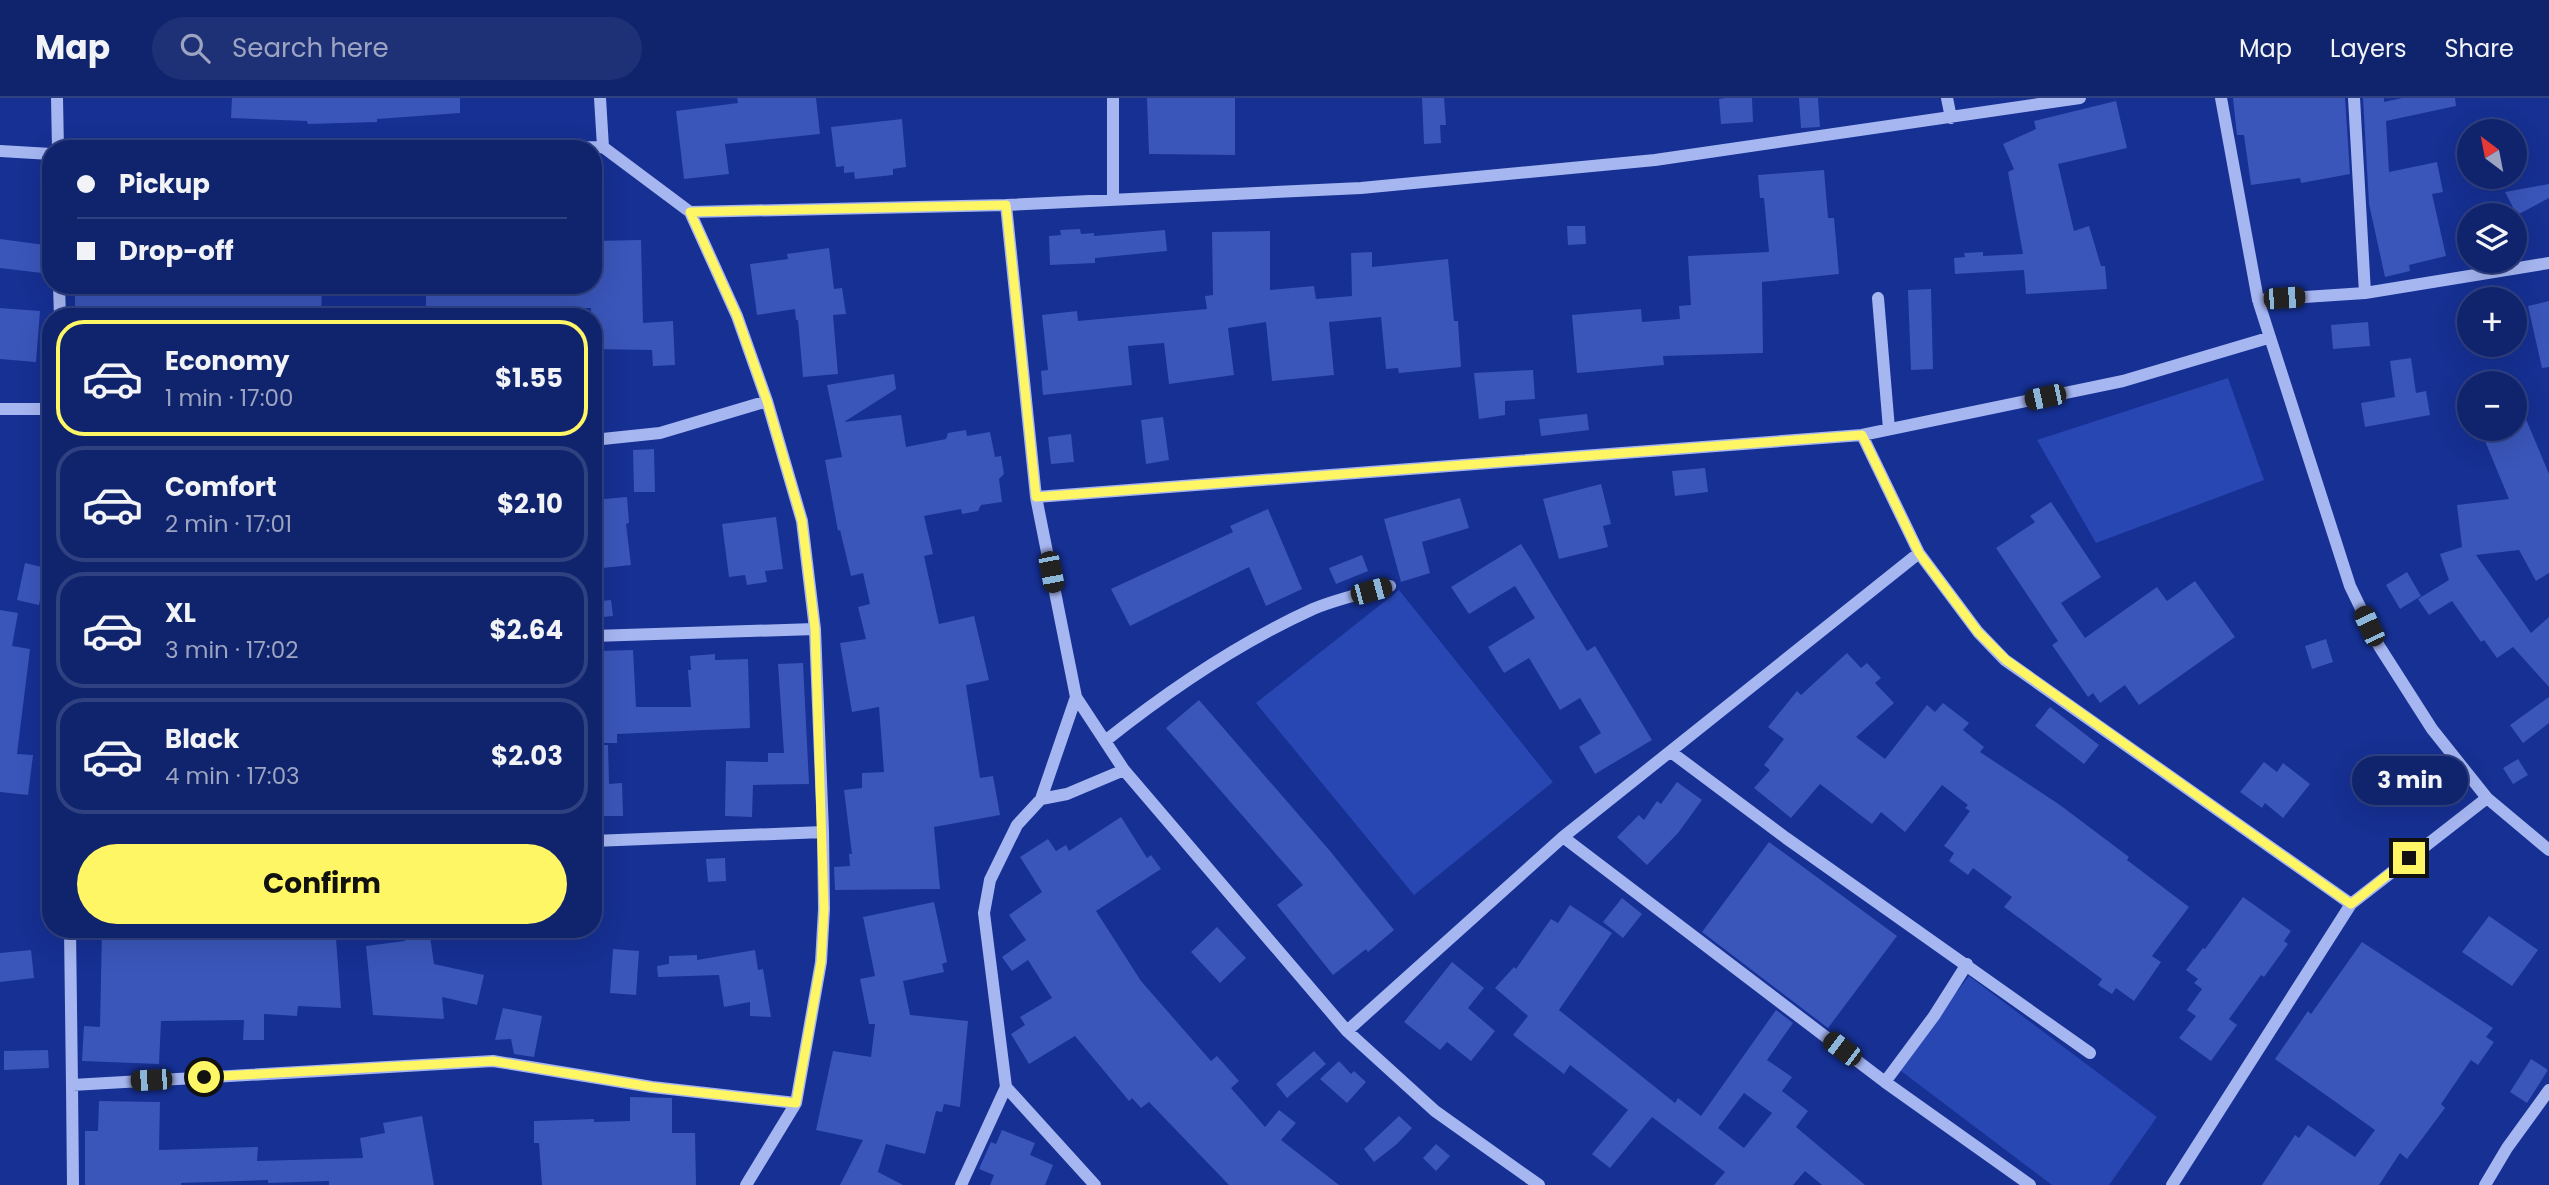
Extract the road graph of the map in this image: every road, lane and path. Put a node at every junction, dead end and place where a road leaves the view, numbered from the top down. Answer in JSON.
{"nodes":[{"id":1,"x":57,"y":98,"type":"edge"},
{"id":2,"x":600,"y":98,"type":"edge"},
{"id":3,"x":1113,"y":98,"type":"edge"},
{"id":4,"x":1947,"y":98,"type":"edge"},
{"id":5,"x":2080,"y":98,"type":"edge"},
{"id":6,"x":2221,"y":98,"type":"edge"},
{"id":7,"x":2354,"y":98,"type":"edge"},
{"id":8,"x":1951,"y":118,"type":"junction"},
{"id":9,"x":58,"y":140,"type":"edge"},
{"id":10,"x":603,"y":147,"type":"joint"},
{"id":11,"x":0,"y":151,"type":"edge"},
{"id":12,"x":42,"y":153,"type":"edge"},
{"id":13,"x":1113,"y":200,"type":"junction"},
{"id":14,"x":1006,"y":205,"type":"junction"},
{"id":15,"x":690,"y":212,"type":"junction"},
{"id":16,"x":2549,"y":263,"type":"edge"},
{"id":17,"x":2365,"y":293,"type":"junction"},
{"id":18,"x":1878,"y":298,"type":"dead end"},
{"id":19,"x":2258,"y":300,"type":"junction"},
{"id":20,"x":2268,"y":338,"type":"junction"},
{"id":21,"x":767,"y":401,"type":"junction"},
{"id":22,"x":42,"y":408,"type":"edge"},
{"id":23,"x":0,"y":410,"type":"edge"},
{"id":24,"x":1889,"y":429,"type":"junction"},
{"id":25,"x":1862,"y":435,"type":"junction"},
{"id":26,"x":602,"y":439,"type":"edge"},
{"id":27,"x":1036,"y":497,"type":"junction"},
{"id":28,"x":1919,"y":553,"type":"junction"},
{"id":29,"x":1390,"y":586,"type":"dead end"},
{"id":30,"x":815,"y":629,"type":"junction"},
{"id":31,"x":602,"y":636,"type":"edge"},
{"id":32,"x":1076,"y":697,"type":"junction"},
{"id":33,"x":1105,"y":741,"type":"junction"},
{"id":34,"x":1671,"y":752,"type":"junction"},
{"id":35,"x":1124,"y":770,"type":"junction"},
{"id":36,"x":2487,"y":798,"type":"junction"},
{"id":37,"x":1041,"y":800,"type":"junction"},
{"id":38,"x":823,"y":832,"type":"junction"},
{"id":39,"x":1563,"y":837,"type":"junction"},
{"id":40,"x":602,"y":841,"type":"edge"},
{"id":41,"x":2549,"y":850,"type":"edge"},
{"id":42,"x":2351,"y":904,"type":"junction"},
{"id":43,"x":70,"y":938,"type":"edge"},
{"id":44,"x":1967,"y":964,"type":"junction"},
{"id":45,"x":1347,"y":1031,"type":"junction"},
{"id":46,"x":2090,"y":1053,"type":"dead end"},
{"id":47,"x":1885,"y":1082,"type":"junction"},
{"id":48,"x":72,"y":1085,"type":"junction"},
{"id":49,"x":1006,"y":1087,"type":"junction"},
{"id":50,"x":2549,"y":1090,"type":"edge"},
{"id":51,"x":796,"y":1103,"type":"junction"},
{"id":52,"x":73,"y":1185,"type":"edge"},
{"id":53,"x":746,"y":1185,"type":"edge"},
{"id":54,"x":961,"y":1185,"type":"edge"},
{"id":55,"x":1095,"y":1185,"type":"edge"},
{"id":56,"x":1539,"y":1185,"type":"edge"},
{"id":57,"x":2030,"y":1185,"type":"edge"},
{"id":58,"x":2172,"y":1185,"type":"edge"},
{"id":59,"x":2485,"y":1185,"type":"edge"}],
"edges":[{"from":1,"to":9,"type":"street"},
{"from":2,"to":10,"type":"street"},
{"from":3,"to":13,"type":"street"},
{"from":4,"to":8,"type":"street"},
{"from":5,"to":8,"type":"street"},
{"from":6,"to":19,"type":"street"},
{"from":7,"to":17,"type":"street"},
{"from":8,"to":13,"type":"street"},
{"from":10,"to":15,"type":"street"},
{"from":11,"to":12,"type":"street"},
{"from":13,"to":14,"type":"street"},
{"from":14,"to":15,"type":"street"},
{"from":14,"to":27,"type":"street"},
{"from":15,"to":21,"type":"street"},
{"from":16,"to":17,"type":"street"},
{"from":17,"to":19,"type":"street"},
{"from":18,"to":24,"type":"street"},
{"from":19,"to":20,"type":"street"},
{"from":20,"to":24,"type":"street"},
{"from":20,"to":36,"type":"street"},
{"from":21,"to":26,"type":"street"},
{"from":21,"to":30,"type":"street"},
{"from":22,"to":23,"type":"street"},
{"from":24,"to":25,"type":"street"},
{"from":25,"to":27,"type":"street"},
{"from":25,"to":28,"type":"street"},
{"from":27,"to":32,"type":"street"},
{"from":28,"to":34,"type":"street"},
{"from":28,"to":42,"type":"street"},
{"from":29,"to":33,"type":"street"},
{"from":30,"to":31,"type":"street"},
{"from":30,"to":38,"type":"street"},
{"from":32,"to":33,"type":"street"},
{"from":32,"to":37,"type":"street"},
{"from":33,"to":35,"type":"street"},
{"from":34,"to":39,"type":"street"},
{"from":34,"to":44,"type":"street"},
{"from":35,"to":37,"type":"street"},
{"from":35,"to":45,"type":"street"},
{"from":36,"to":41,"type":"street"},
{"from":36,"to":42,"type":"street"},
{"from":37,"to":49,"type":"street"},
{"from":38,"to":40,"type":"street"},
{"from":38,"to":51,"type":"street"},
{"from":39,"to":45,"type":"street"},
{"from":39,"to":47,"type":"street"},
{"from":42,"to":58,"type":"street"},
{"from":43,"to":48,"type":"street"},
{"from":44,"to":46,"type":"street"},
{"from":44,"to":47,"type":"street"},
{"from":45,"to":56,"type":"street"},
{"from":47,"to":57,"type":"street"},
{"from":48,"to":51,"type":"street"},
{"from":48,"to":52,"type":"street"},
{"from":49,"to":54,"type":"street"},
{"from":49,"to":55,"type":"street"},
{"from":50,"to":59,"type":"street"},
{"from":51,"to":53,"type":"street"}]}
